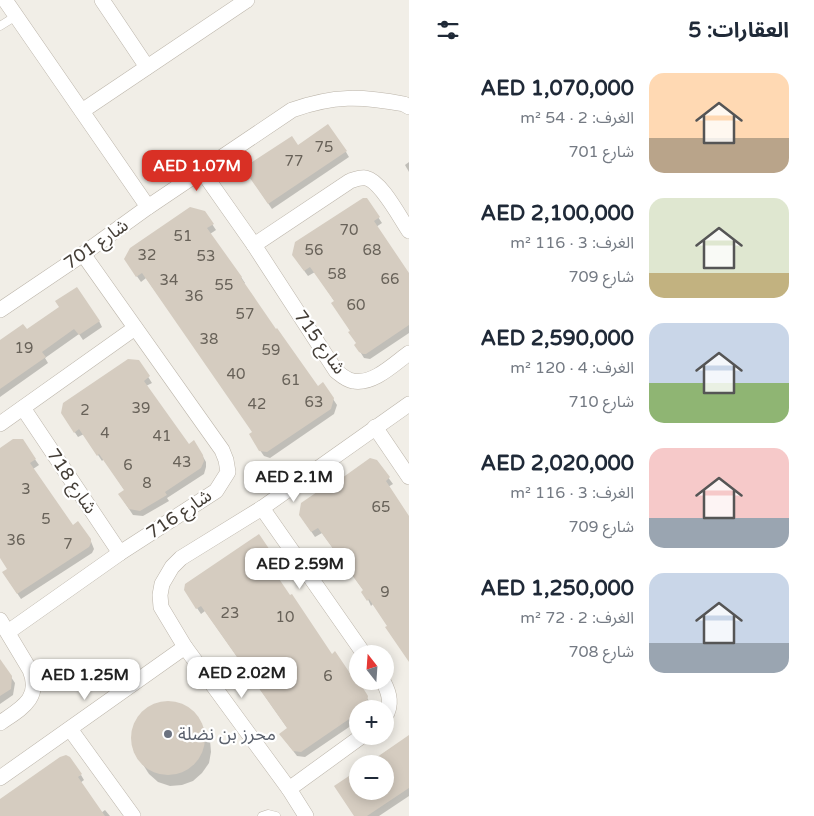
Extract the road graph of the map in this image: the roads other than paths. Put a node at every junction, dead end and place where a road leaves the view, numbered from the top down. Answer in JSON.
{"nodes":[{"id":1,"x":102,"y":0,"type":"edge"},
{"id":2,"x":247,"y":0,"type":"edge"},
{"id":3,"x":4,"y":4,"type":"edge"},
{"id":4,"x":16,"y":16,"type":"junction"},
{"id":5,"x":0,"y":26,"type":"edge"},
{"id":6,"x":147,"y":67,"type":"junction"},
{"id":7,"x":409,"y":107,"type":"edge"},
{"id":8,"x":82,"y":111,"type":"junction"},
{"id":9,"x":202,"y":170,"type":"junction"},
{"id":10,"x":148,"y":207,"type":"junction"},
{"id":11,"x":409,"y":231,"type":"edge"},
{"id":12,"x":254,"y":245,"type":"junction"},
{"id":13,"x":83,"y":254,"type":"junction"},
{"id":14,"x":0,"y":310,"type":"edge"},
{"id":15,"x":135,"y":328,"type":"junction"},
{"id":16,"x":409,"y":353,"type":"edge"},
{"id":17,"x":409,"y":404,"type":"edge"},
{"id":18,"x":23,"y":408,"type":"junction"},
{"id":19,"x":0,"y":424,"type":"edge"},
{"id":20,"x":375,"y":428,"type":"junction"},
{"id":21,"x":409,"y":477,"type":"edge"},
{"id":22,"x":262,"y":508,"type":"junction"},
{"id":23,"x":120,"y":553,"type":"junction"},
{"id":24,"x":4,"y":626,"type":"edge"},
{"id":25,"x":358,"y":645,"type":"edge"},
{"id":26,"x":186,"y":647,"type":"junction"},
{"id":27,"x":0,"y":723,"type":"edge"},
{"id":28,"x":70,"y":729,"type":"junction"},
{"id":29,"x":350,"y":745,"type":"edge"},
{"id":30,"x":0,"y":778,"type":"edge"},
{"id":31,"x":289,"y":789,"type":"junction"},
{"id":32,"x":133,"y":816,"type":"edge"},
{"id":33,"x":262,"y":816,"type":"edge"},
{"id":34,"x":276,"y":816,"type":"edge"},
{"id":35,"x":306,"y":816,"type":"edge"}],
"edges":[{"from":1,"to":6,"type":"street"},
{"from":2,"to":6,"type":"street"},
{"from":3,"to":4,"type":"street"},
{"from":4,"to":5,"type":"lane"},
{"from":4,"to":8,"type":"street"},
{"from":6,"to":8,"type":"street"},
{"from":7,"to":9,"type":"street","name":"شارع 701"},
{"from":8,"to":10,"type":"street"},
{"from":9,"to":10,"type":"street","name":"شارع 701"},
{"from":9,"to":12,"type":"street","name":"شارع 715"},
{"from":10,"to":13,"type":"street","name":"شارع 701"},
{"from":11,"to":12,"type":"street"},
{"from":12,"to":16,"type":"street","name":"شارع 715"},
{"from":13,"to":14,"type":"street","name":"شارع 701"},
{"from":13,"to":15,"type":"street","name":"شارع 716"},
{"from":15,"to":18,"type":"street"},
{"from":15,"to":23,"type":"street","name":"شارع 716"},
{"from":17,"to":20,"type":"street"},
{"from":18,"to":19,"type":"street"},
{"from":18,"to":23,"type":"street","name":"شارع 718"},
{"from":20,"to":21,"type":"street"},
{"from":20,"to":22,"type":"street"},
{"from":22,"to":25,"type":"street"},
{"from":22,"to":26,"type":"street"},
{"from":23,"to":24,"type":"street","name":"شارع 716"},
{"from":24,"to":27,"type":"street"},
{"from":26,"to":28,"type":"street"},
{"from":26,"to":31,"type":"street"},
{"from":28,"to":30,"type":"street"},
{"from":28,"to":32,"type":"street"},
{"from":29,"to":31,"type":"street"},
{"from":31,"to":35,"type":"street"},
{"from":33,"to":34,"type":"lane"}]}
